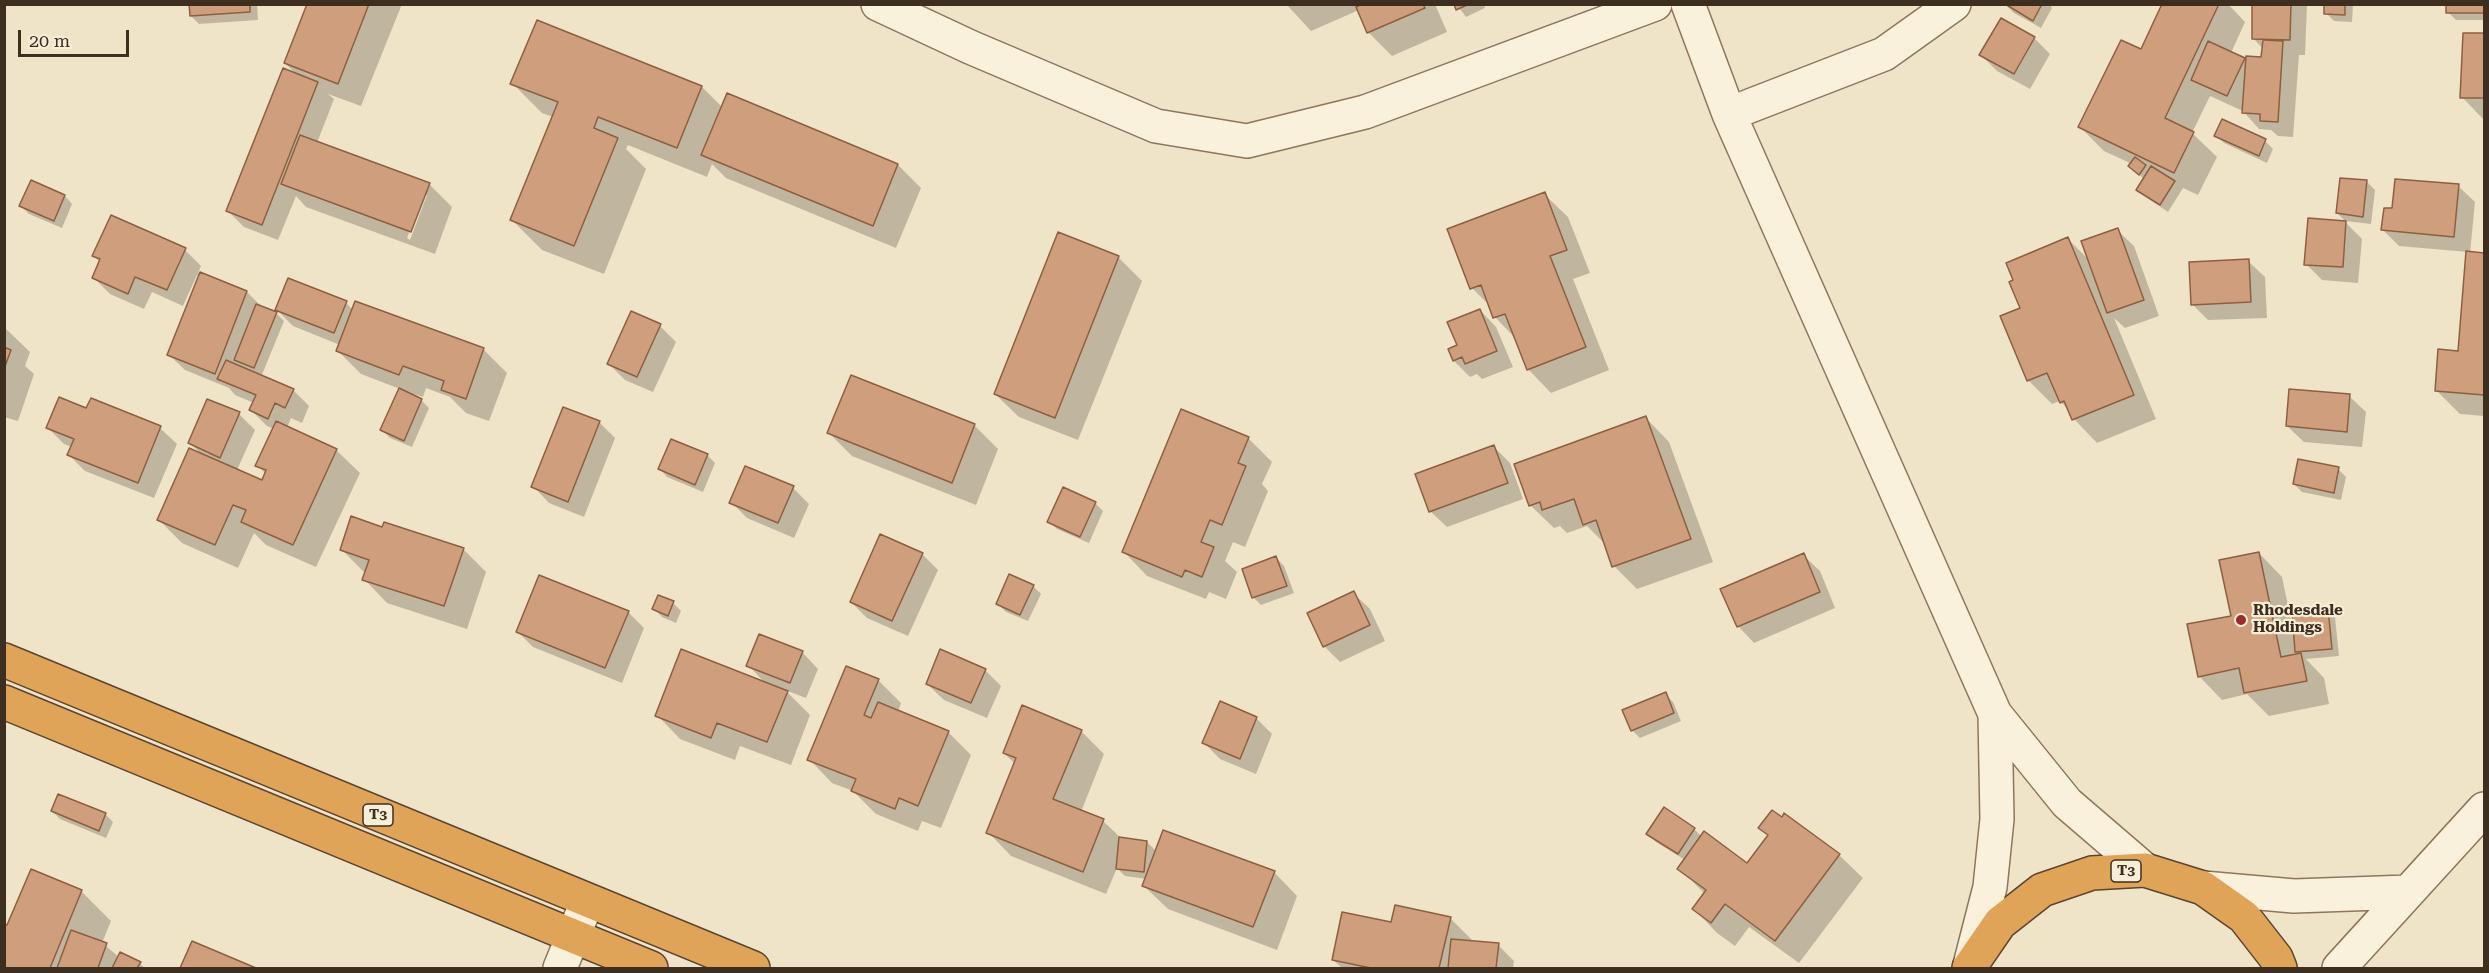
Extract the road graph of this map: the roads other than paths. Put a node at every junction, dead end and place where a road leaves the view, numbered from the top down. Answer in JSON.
{"nodes":[{"id":1,"x":879,"y":4,"type":"edge"},
{"id":2,"x":1655,"y":4,"type":"edge"},
{"id":3,"x":1688,"y":4,"type":"edge"},
{"id":4,"x":1954,"y":4,"type":"edge"},
{"id":5,"x":1729,"y":114,"type":"junction"},
{"id":6,"x":4,"y":660,"type":"edge"},
{"id":7,"x":4,"y":702,"type":"edge"},
{"id":8,"x":1995,"y":714,"type":"junction"},
{"id":9,"x":2484,"y":809,"type":"edge"},
{"id":10,"x":2145,"y":870,"type":"junction"},
{"id":11,"x":2203,"y":888,"type":"junction"},
{"id":12,"x":2408,"y":892,"type":"junction"},
{"id":13,"x":587,"y":902,"type":"junction"},
{"id":14,"x":573,"y":937,"type":"junction"},
{"id":15,"x":1969,"y":967,"type":"edge"},
{"id":16,"x":560,"y":969,"type":"edge"},
{"id":17,"x":651,"y":969,"type":"edge"},
{"id":18,"x":753,"y":969,"type":"edge"},
{"id":19,"x":2280,"y":969,"type":"edge"},
{"id":20,"x":2339,"y":969,"type":"edge"}],
"edges":[{"from":1,"to":2,"type":"street"},
{"from":3,"to":5,"type":"street"},
{"from":4,"to":5,"type":"street"},
{"from":5,"to":8,"type":"street"},
{"from":6,"to":13,"type":"highway","number":"T3"},
{"from":7,"to":14,"type":"highway","number":"T3"},
{"from":8,"to":10,"type":"street"},
{"from":8,"to":15,"type":"street"},
{"from":9,"to":12,"type":"street"},
{"from":10,"to":11,"type":"highway","number":"T3"},
{"from":10,"to":15,"type":"highway","number":"T3"},
{"from":11,"to":12,"type":"street"},
{"from":11,"to":19,"type":"highway","number":"T3"},
{"from":12,"to":20,"type":"street"},
{"from":13,"to":14,"type":"street"},
{"from":13,"to":18,"type":"highway","number":"T3"},
{"from":14,"to":16,"type":"street"},
{"from":14,"to":17,"type":"highway","number":"T3"}]}
